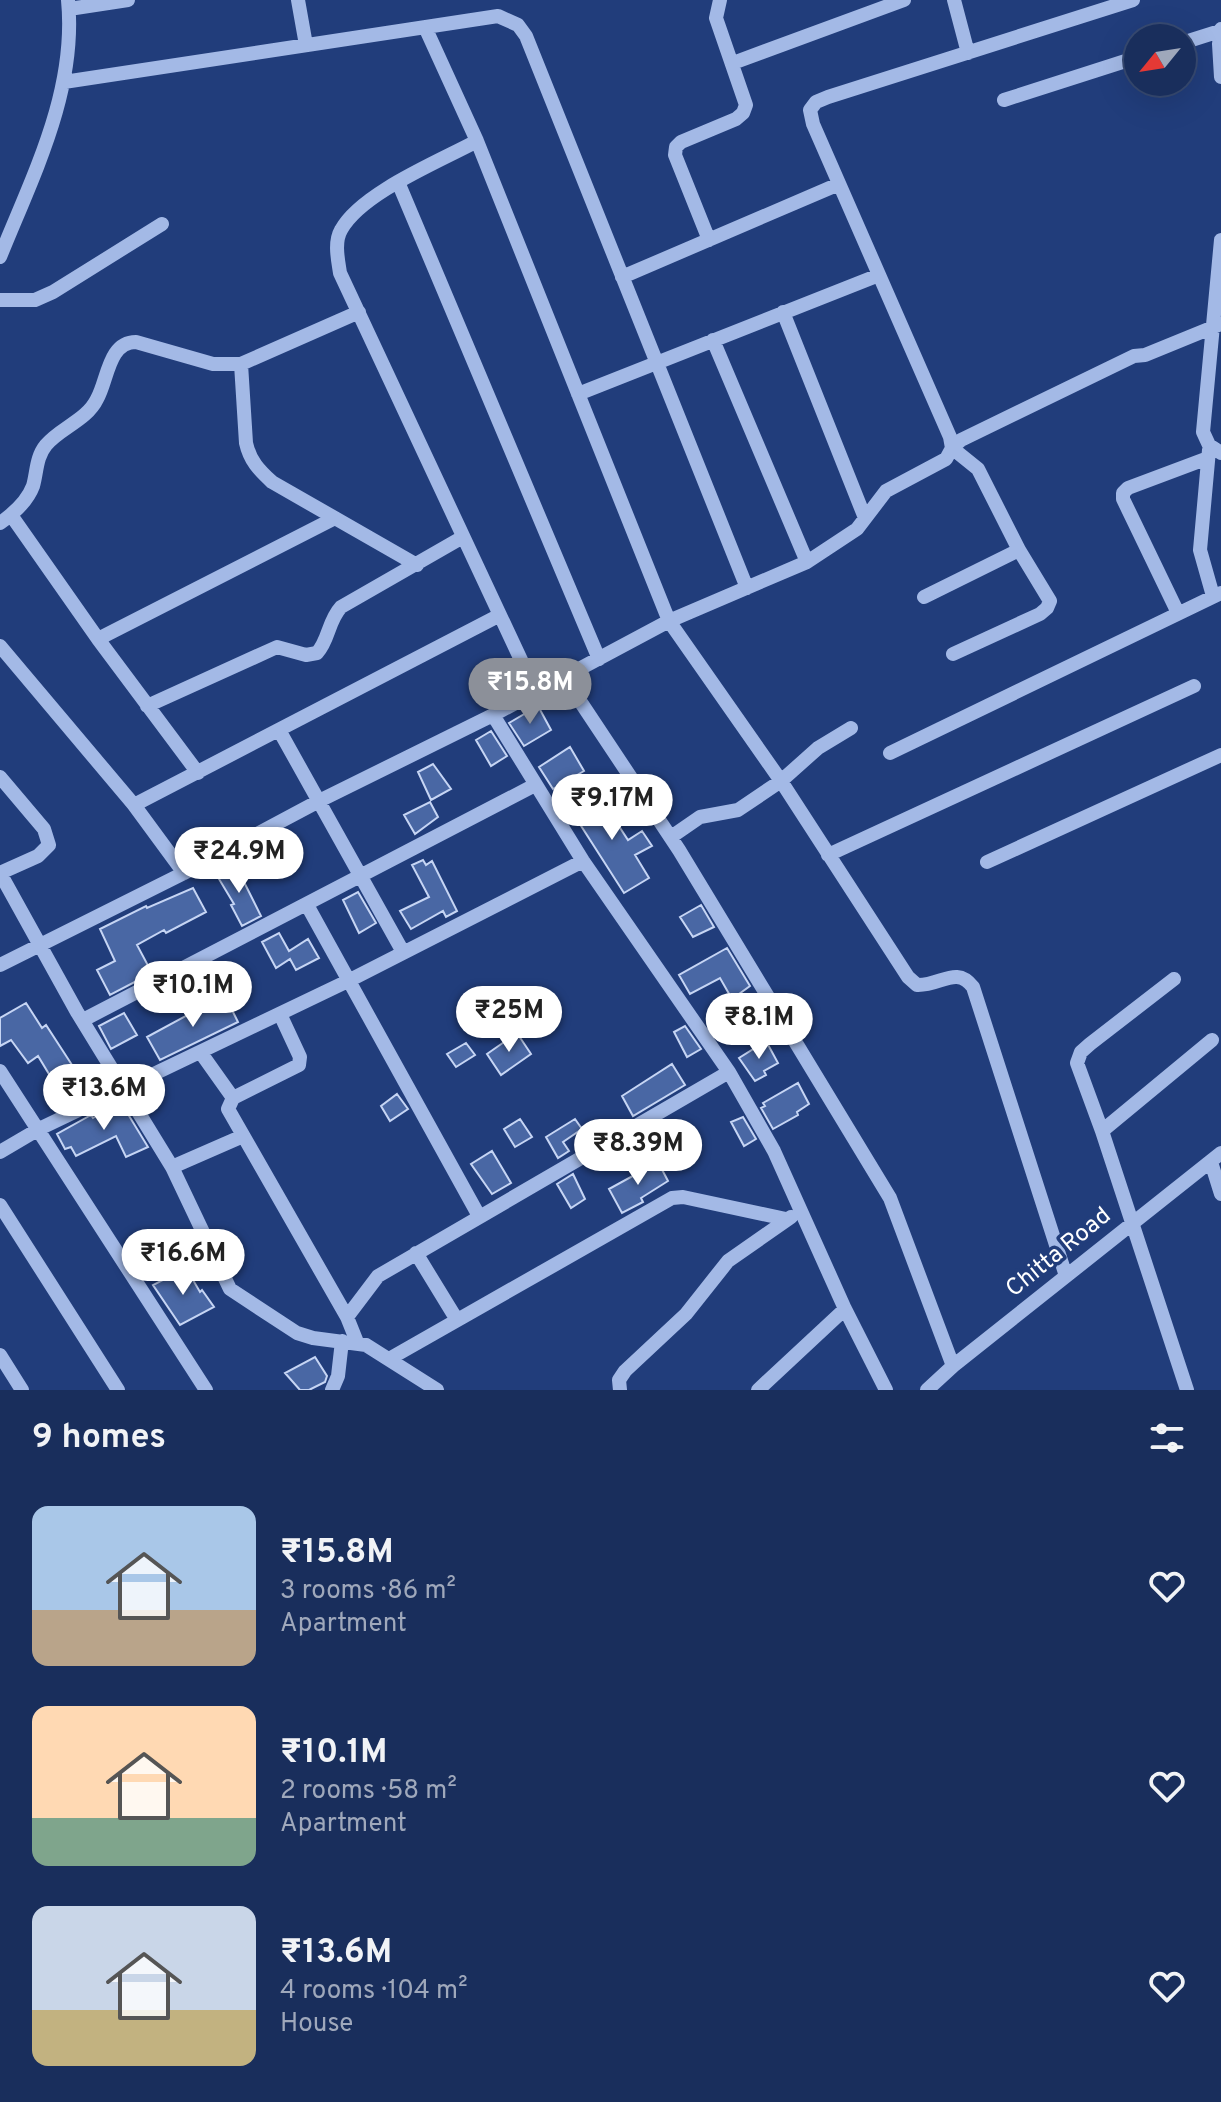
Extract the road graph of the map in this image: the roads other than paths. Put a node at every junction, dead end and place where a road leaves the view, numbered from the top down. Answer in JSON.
{"nodes":[{"id":1,"x":128,"y":0,"type":"edge"},
{"id":2,"x":298,"y":0,"type":"edge"},
{"id":3,"x":720,"y":0,"type":"edge"},
{"id":4,"x":904,"y":0,"type":"edge"},
{"id":5,"x":954,"y":0,"type":"edge"},
{"id":6,"x":1133,"y":0,"type":"edge"},
{"id":7,"x":69,"y":5,"type":"edge"},
{"id":8,"x":425,"y":27,"type":"junction"},
{"id":9,"x":1221,"y":30,"type":"edge"},
{"id":10,"x":1196,"y":38,"type":"edge"},
{"id":11,"x":306,"y":45,"type":"junction"},
{"id":12,"x":968,"y":53,"type":"junction"},
{"id":13,"x":1124,"y":61,"type":"edge"},
{"id":14,"x":733,"y":63,"type":"junction"},
{"id":15,"x":1221,"y":77,"type":"edge"},
{"id":16,"x":64,"y":82,"type":"junction"},
{"id":17,"x":1004,"y":100,"type":"dead end"},
{"id":18,"x":477,"y":141,"type":"junction"},
{"id":19,"x":398,"y":182,"type":"junction"},
{"id":20,"x":839,"y":184,"type":"junction"},
{"id":21,"x":162,"y":224,"type":"dead end"},
{"id":22,"x":709,"y":240,"type":"junction"},
{"id":23,"x":1221,"y":240,"type":"edge"},
{"id":24,"x":0,"y":257,"type":"edge"},
{"id":25,"x":879,"y":275,"type":"junction"},
{"id":26,"x":622,"y":277,"type":"junction"},
{"id":27,"x":0,"y":300,"type":"edge"},
{"id":28,"x":359,"y":312,"type":"junction"},
{"id":29,"x":783,"y":312,"type":"junction"},
{"id":30,"x":1217,"y":325,"type":"edge"},
{"id":31,"x":713,"y":340,"type":"junction"},
{"id":32,"x":656,"y":362,"type":"junction"},
{"id":33,"x":241,"y":364,"type":"junction"},
{"id":34,"x":578,"y":394,"type":"junction"},
{"id":35,"x":952,"y":448,"type":"junction"},
{"id":36,"x":1213,"y":452,"type":"edge"},
{"id":37,"x":335,"y":518,"type":"junction"},
{"id":38,"x":865,"y":518,"type":"junction"},
{"id":39,"x":6,"y":519,"type":"edge"},
{"id":40,"x":463,"y":537,"type":"junction"},
{"id":41,"x":1019,"y":550,"type":"junction"},
{"id":42,"x":807,"y":562,"type":"junction"},
{"id":43,"x":417,"y":565,"type":"junction"},
{"id":44,"x":747,"y":588,"type":"junction"},
{"id":45,"x":1217,"y":595,"type":"edge"},
{"id":46,"x":924,"y":597,"type":"dead end"},
{"id":47,"x":1178,"y":613,"type":"junction"},
{"id":48,"x":500,"y":615,"type":"junction"},
{"id":49,"x":669,"y":621,"type":"junction"},
{"id":50,"x":98,"y":639,"type":"junction"},
{"id":51,"x":0,"y":646,"type":"edge"},
{"id":52,"x":953,"y":654,"type":"dead end"},
{"id":53,"x":599,"y":659,"type":"junction"},
{"id":54,"x":564,"y":677,"type":"junction"},
{"id":55,"x":1194,"y":686,"type":"dead end"},
{"id":56,"x":536,"y":692,"type":"junction"},
{"id":57,"x":147,"y":706,"type":"junction"},
{"id":58,"x":493,"y":715,"type":"junction"},
{"id":59,"x":851,"y":728,"type":"dead end"},
{"id":60,"x":279,"y":730,"type":"junction"},
{"id":61,"x":890,"y":753,"type":"dead end"},
{"id":62,"x":1221,"y":755,"type":"edge"},
{"id":63,"x":198,"y":773,"type":"junction"},
{"id":64,"x":0,"y":777,"type":"edge"},
{"id":65,"x":781,"y":781,"type":"junction"},
{"id":66,"x":535,"y":785,"type":"junction"},
{"id":67,"x":319,"y":801,"type":"junction"},
{"id":68,"x":134,"y":805,"type":"junction"},
{"id":69,"x":671,"y":837,"type":"junction"},
{"id":70,"x":828,"y":855,"type":"junction"},
{"id":71,"x":583,"y":861,"type":"junction"},
{"id":72,"x":987,"y":862,"type":"dead end"},
{"id":73,"x":0,"y":873,"type":"edge"},
{"id":74,"x":184,"y":873,"type":"junction"},
{"id":75,"x":359,"y":876,"type":"junction"},
{"id":76,"x":307,"y":905,"type":"junction"},
{"id":77,"x":40,"y":946,"type":"junction"},
{"id":78,"x":403,"y":952,"type":"junction"},
{"id":79,"x":0,"y":965,"type":"edge"},
{"id":80,"x":1174,"y":979,"type":"dead end"},
{"id":81,"x":350,"y":980,"type":"junction"},
{"id":82,"x":280,"y":1014,"type":"junction"},
{"id":83,"x":83,"y":1020,"type":"junction"},
{"id":84,"x":1212,"y":1040,"type":"dead end"},
{"id":85,"x":201,"y":1053,"type":"junction"},
{"id":86,"x":0,"y":1071,"type":"edge"},
{"id":87,"x":729,"y":1072,"type":"junction"},
{"id":88,"x":126,"y":1089,"type":"junction"},
{"id":89,"x":233,"y":1098,"type":"junction"},
{"id":90,"x":39,"y":1129,"type":"junction"},
{"id":91,"x":1102,"y":1131,"type":"junction"},
{"id":92,"x":243,"y":1136,"type":"junction"},
{"id":93,"x":0,"y":1152,"type":"edge"},
{"id":94,"x":1216,"y":1158,"type":"edge"},
{"id":95,"x":172,"y":1167,"type":"junction"},
{"id":96,"x":1221,"y":1194,"type":"edge"},
{"id":97,"x":0,"y":1205,"type":"edge"},
{"id":98,"x":801,"y":1210,"type":"junction"},
{"id":99,"x":479,"y":1216,"type":"junction"},
{"id":100,"x":786,"y":1219,"type":"junction"},
{"id":101,"x":1131,"y":1224,"type":"junction"},
{"id":102,"x":416,"y":1253,"type":"junction"},
{"id":103,"x":1066,"y":1276,"type":"junction"},
{"id":104,"x":845,"y":1309,"type":"junction"},
{"id":105,"x":347,"y":1317,"type":"junction"},
{"id":106,"x":457,"y":1320,"type":"junction"},
{"id":107,"x":350,"y":1342,"type":"junction"},
{"id":108,"x":0,"y":1355,"type":"edge"},
{"id":109,"x":389,"y":1359,"type":"junction"},
{"id":110,"x":953,"y":1366,"type":"junction"},
{"id":111,"x":22,"y":1390,"type":"edge"},
{"id":112,"x":118,"y":1390,"type":"edge"},
{"id":113,"x":206,"y":1390,"type":"edge"},
{"id":114,"x":332,"y":1390,"type":"edge"},
{"id":115,"x":437,"y":1390,"type":"edge"},
{"id":116,"x":620,"y":1390,"type":"edge"},
{"id":117,"x":758,"y":1390,"type":"edge"},
{"id":118,"x":886,"y":1390,"type":"edge"},
{"id":119,"x":927,"y":1390,"type":"edge"},
{"id":120,"x":1187,"y":1390,"type":"edge"}],
"edges":[{"from":1,"to":7,"type":"street"},
{"from":2,"to":11,"type":"street"},
{"from":3,"to":14,"type":"street"},
{"from":4,"to":14,"type":"street"},
{"from":5,"to":12,"type":"street"},
{"from":6,"to":12,"type":"street"},
{"from":7,"to":16,"type":"street"},
{"from":8,"to":11,"type":"street"},
{"from":8,"to":18,"type":"street"},
{"from":8,"to":26,"type":"street"},
{"from":9,"to":10,"type":"street"},
{"from":9,"to":15,"type":"street"},
{"from":11,"to":16,"type":"street"},
{"from":12,"to":20,"type":"street"},
{"from":13,"to":17,"type":"street"},
{"from":14,"to":22,"type":"street"},
{"from":16,"to":24,"type":"street"},
{"from":18,"to":19,"type":"street"},
{"from":18,"to":34,"type":"street"},
{"from":19,"to":28,"type":"street"},
{"from":19,"to":53,"type":"street"},
{"from":20,"to":22,"type":"street"},
{"from":20,"to":25,"type":"street"},
{"from":21,"to":27,"type":"street"},
{"from":22,"to":26,"type":"street"},
{"from":23,"to":30,"type":"street"},
{"from":25,"to":29,"type":"street"},
{"from":25,"to":35,"type":"street"},
{"from":26,"to":32,"type":"street"},
{"from":28,"to":33,"type":"street"},
{"from":28,"to":40,"type":"street"},
{"from":29,"to":31,"type":"street"},
{"from":29,"to":38,"type":"street"},
{"from":30,"to":35,"type":"street"},
{"from":30,"to":36,"type":"street"},
{"from":31,"to":32,"type":"street"},
{"from":31,"to":42,"type":"street"},
{"from":32,"to":34,"type":"street"},
{"from":32,"to":44,"type":"street"},
{"from":33,"to":37,"type":"street"},
{"from":33,"to":39,"type":"street"},
{"from":34,"to":49,"type":"street"},
{"from":35,"to":38,"type":"street"},
{"from":35,"to":41,"type":"street"},
{"from":36,"to":45,"type":"street"},
{"from":36,"to":47,"type":"street"},
{"from":37,"to":43,"type":"street"},
{"from":37,"to":50,"type":"street"},
{"from":38,"to":42,"type":"street"},
{"from":39,"to":50,"type":"street"},
{"from":40,"to":43,"type":"street"},
{"from":40,"to":48,"type":"street"},
{"from":41,"to":46,"type":"street"},
{"from":41,"to":52,"type":"street"},
{"from":42,"to":44,"type":"street"},
{"from":43,"to":57,"type":"street"},
{"from":44,"to":49,"type":"street"},
{"from":45,"to":47,"type":"street"},
{"from":47,"to":61,"type":"street"},
{"from":48,"to":56,"type":"street"},
{"from":48,"to":60,"type":"street"},
{"from":49,"to":53,"type":"street"},
{"from":49,"to":65,"type":"street"},
{"from":50,"to":57,"type":"street"},
{"from":51,"to":68,"type":"street"},
{"from":53,"to":54,"type":"street"},
{"from":54,"to":56,"type":"street"},
{"from":54,"to":69,"type":"street"},
{"from":55,"to":70,"type":"street"},
{"from":56,"to":58,"type":"street"},
{"from":57,"to":63,"type":"street"},
{"from":58,"to":66,"type":"street"},
{"from":58,"to":67,"type":"street"},
{"from":59,"to":65,"type":"street"},
{"from":60,"to":63,"type":"street"},
{"from":60,"to":67,"type":"street"},
{"from":62,"to":72,"type":"street"},
{"from":63,"to":68,"type":"street"},
{"from":64,"to":73,"type":"street"},
{"from":65,"to":69,"type":"street"},
{"from":65,"to":70,"type":"street"},
{"from":66,"to":71,"type":"street"},
{"from":66,"to":75,"type":"street"},
{"from":67,"to":74,"type":"street"},
{"from":67,"to":75,"type":"street"},
{"from":68,"to":74,"type":"street"},
{"from":69,"to":110,"type":"street"},
{"from":70,"to":103,"type":"street"},
{"from":71,"to":78,"type":"street"},
{"from":71,"to":87,"type":"street"},
{"from":73,"to":77,"type":"street"},
{"from":74,"to":77,"type":"street"},
{"from":75,"to":76,"type":"street"},
{"from":75,"to":78,"type":"street"},
{"from":76,"to":81,"type":"street"},
{"from":76,"to":83,"type":"street"},
{"from":77,"to":79,"type":"street"},
{"from":77,"to":83,"type":"street"},
{"from":78,"to":81,"type":"street"},
{"from":80,"to":91,"type":"street"},
{"from":81,"to":82,"type":"street"},
{"from":81,"to":99,"type":"street"},
{"from":82,"to":85,"type":"street"},
{"from":82,"to":89,"type":"street"},
{"from":83,"to":88,"type":"street"},
{"from":84,"to":91,"type":"street"},
{"from":85,"to":88,"type":"street"},
{"from":85,"to":89,"type":"street"},
{"from":86,"to":90,"type":"street"},
{"from":87,"to":98,"type":"street"},
{"from":87,"to":99,"type":"street"},
{"from":88,"to":90,"type":"street"},
{"from":88,"to":95,"type":"street"},
{"from":89,"to":92,"type":"street"},
{"from":90,"to":93,"type":"street"},
{"from":90,"to":113,"type":"street"},
{"from":91,"to":101,"type":"street"},
{"from":92,"to":95,"type":"street"},
{"from":92,"to":105,"type":"street"},
{"from":94,"to":96,"type":"street"},
{"from":94,"to":101,"type":"street","name":"Chitta Road"},
{"from":95,"to":107,"type":"street"},
{"from":97,"to":112,"type":"street"},
{"from":98,"to":100,"type":"street"},
{"from":98,"to":104,"type":"street"},
{"from":99,"to":102,"type":"street"},
{"from":100,"to":106,"type":"street"},
{"from":100,"to":116,"type":"street"},
{"from":101,"to":103,"type":"street","name":"Chitta Road"},
{"from":101,"to":120,"type":"street"},
{"from":102,"to":105,"type":"street"},
{"from":102,"to":106,"type":"street"},
{"from":103,"to":110,"type":"street","name":"Chitta Road"},
{"from":104,"to":117,"type":"street"},
{"from":104,"to":118,"type":"street"},
{"from":105,"to":107,"type":"street"},
{"from":106,"to":109,"type":"street"},
{"from":107,"to":109,"type":"street"},
{"from":107,"to":114,"type":"street"},
{"from":108,"to":111,"type":"street"},
{"from":109,"to":115,"type":"street"},
{"from":110,"to":119,"type":"street","name":"Chitta Road"}]}
